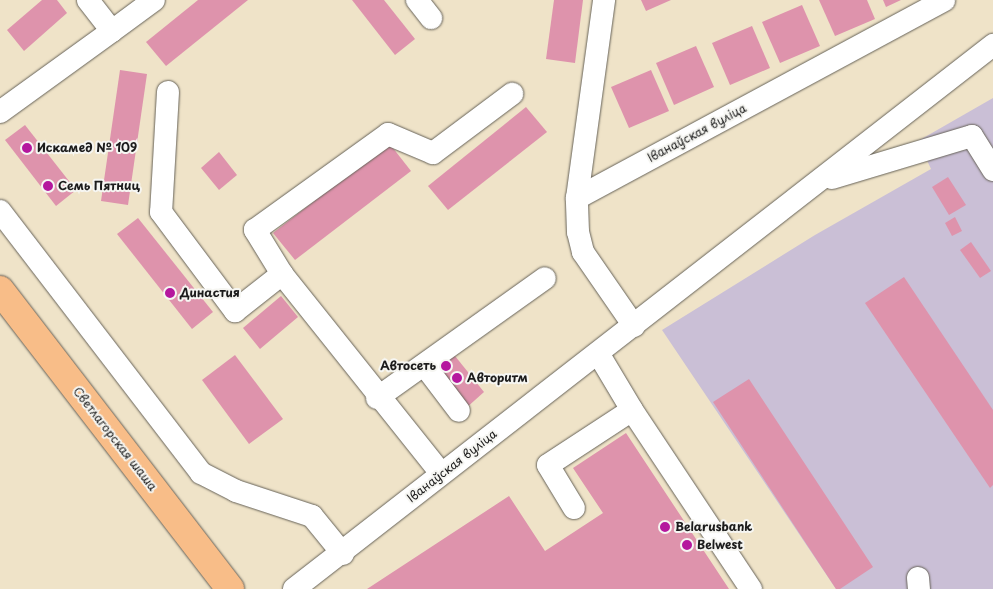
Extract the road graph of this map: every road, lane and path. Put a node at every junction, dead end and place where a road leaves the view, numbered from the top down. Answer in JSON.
{"nodes":[{"id":1,"x":88,"y":0,"type":"edge"},
{"id":2,"x":154,"y":0,"type":"edge"},
{"id":3,"x":417,"y":0,"type":"edge"},
{"id":4,"x":604,"y":0,"type":"edge"},
{"id":5,"x":944,"y":0,"type":"edge"},
{"id":6,"x":431,"y":18,"type":"dead end"},
{"id":7,"x":112,"y":31,"type":"junction"},
{"id":8,"x":993,"y":45,"type":"edge"},
{"id":9,"x":168,"y":92,"type":"dead end"},
{"id":10,"x":512,"y":94,"type":"dead end"},
{"id":11,"x":0,"y":112,"type":"edge"},
{"id":12,"x":993,"y":170,"type":"edge"},
{"id":13,"x":821,"y":181,"type":"junction"},
{"id":14,"x":577,"y":198,"type":"junction"},
{"id":15,"x":0,"y":211,"type":"edge"},
{"id":16,"x":282,"y":274,"type":"junction"},
{"id":17,"x":545,"y":278,"type":"dead end"},
{"id":18,"x":0,"y":290,"type":"edge"},
{"id":19,"x":634,"y":326,"type":"junction"},
{"id":20,"x":598,"y":353,"type":"junction"},
{"id":21,"x":426,"y":366,"type":"junction"},
{"id":22,"x":377,"y":398,"type":"junction"},
{"id":23,"x":632,"y":410,"type":"junction"},
{"id":24,"x":459,"y":411,"type":"dead end"},
{"id":25,"x":441,"y":473,"type":"junction"},
{"id":26,"x":574,"y":508,"type":"dead end"},
{"id":27,"x":343,"y":554,"type":"junction"},
{"id":28,"x":230,"y":589,"type":"edge"},
{"id":29,"x":294,"y":589,"type":"edge"},
{"id":30,"x":751,"y":589,"type":"edge"}],
"edges":[{"from":1,"to":7,"type":"street"},
{"from":2,"to":7,"type":"street"},
{"from":3,"to":6,"type":"street"},
{"from":4,"to":14,"type":"street"},
{"from":5,"to":14,"type":"street","name":"Іванаўская вуліца"},
{"from":7,"to":11,"type":"street"},
{"from":8,"to":13,"type":"street","name":"Іванаўская вуліца"},
{"from":9,"to":16,"type":"street"},
{"from":10,"to":16,"type":"street"},
{"from":12,"to":13,"type":"street"},
{"from":13,"to":19,"type":"street","name":"Іванаўская вуліца"},
{"from":14,"to":19,"type":"street"},
{"from":15,"to":27,"type":"street"},
{"from":16,"to":22,"type":"street"},
{"from":17,"to":21,"type":"street"},
{"from":18,"to":28,"type":"main road","name":"Светлагорская шаша"},
{"from":19,"to":20,"type":"street","name":"Іванаўская вуліца"},
{"from":20,"to":23,"type":"street"},
{"from":20,"to":25,"type":"street","name":"Іванаўская вуліца"},
{"from":21,"to":22,"type":"street"},
{"from":21,"to":24,"type":"street"},
{"from":22,"to":25,"type":"street"},
{"from":23,"to":26,"type":"street"},
{"from":23,"to":30,"type":"street"},
{"from":25,"to":27,"type":"street","name":"Іванаўская вуліца"},
{"from":27,"to":29,"type":"street","name":"Іванаўская вуліца"}]}
